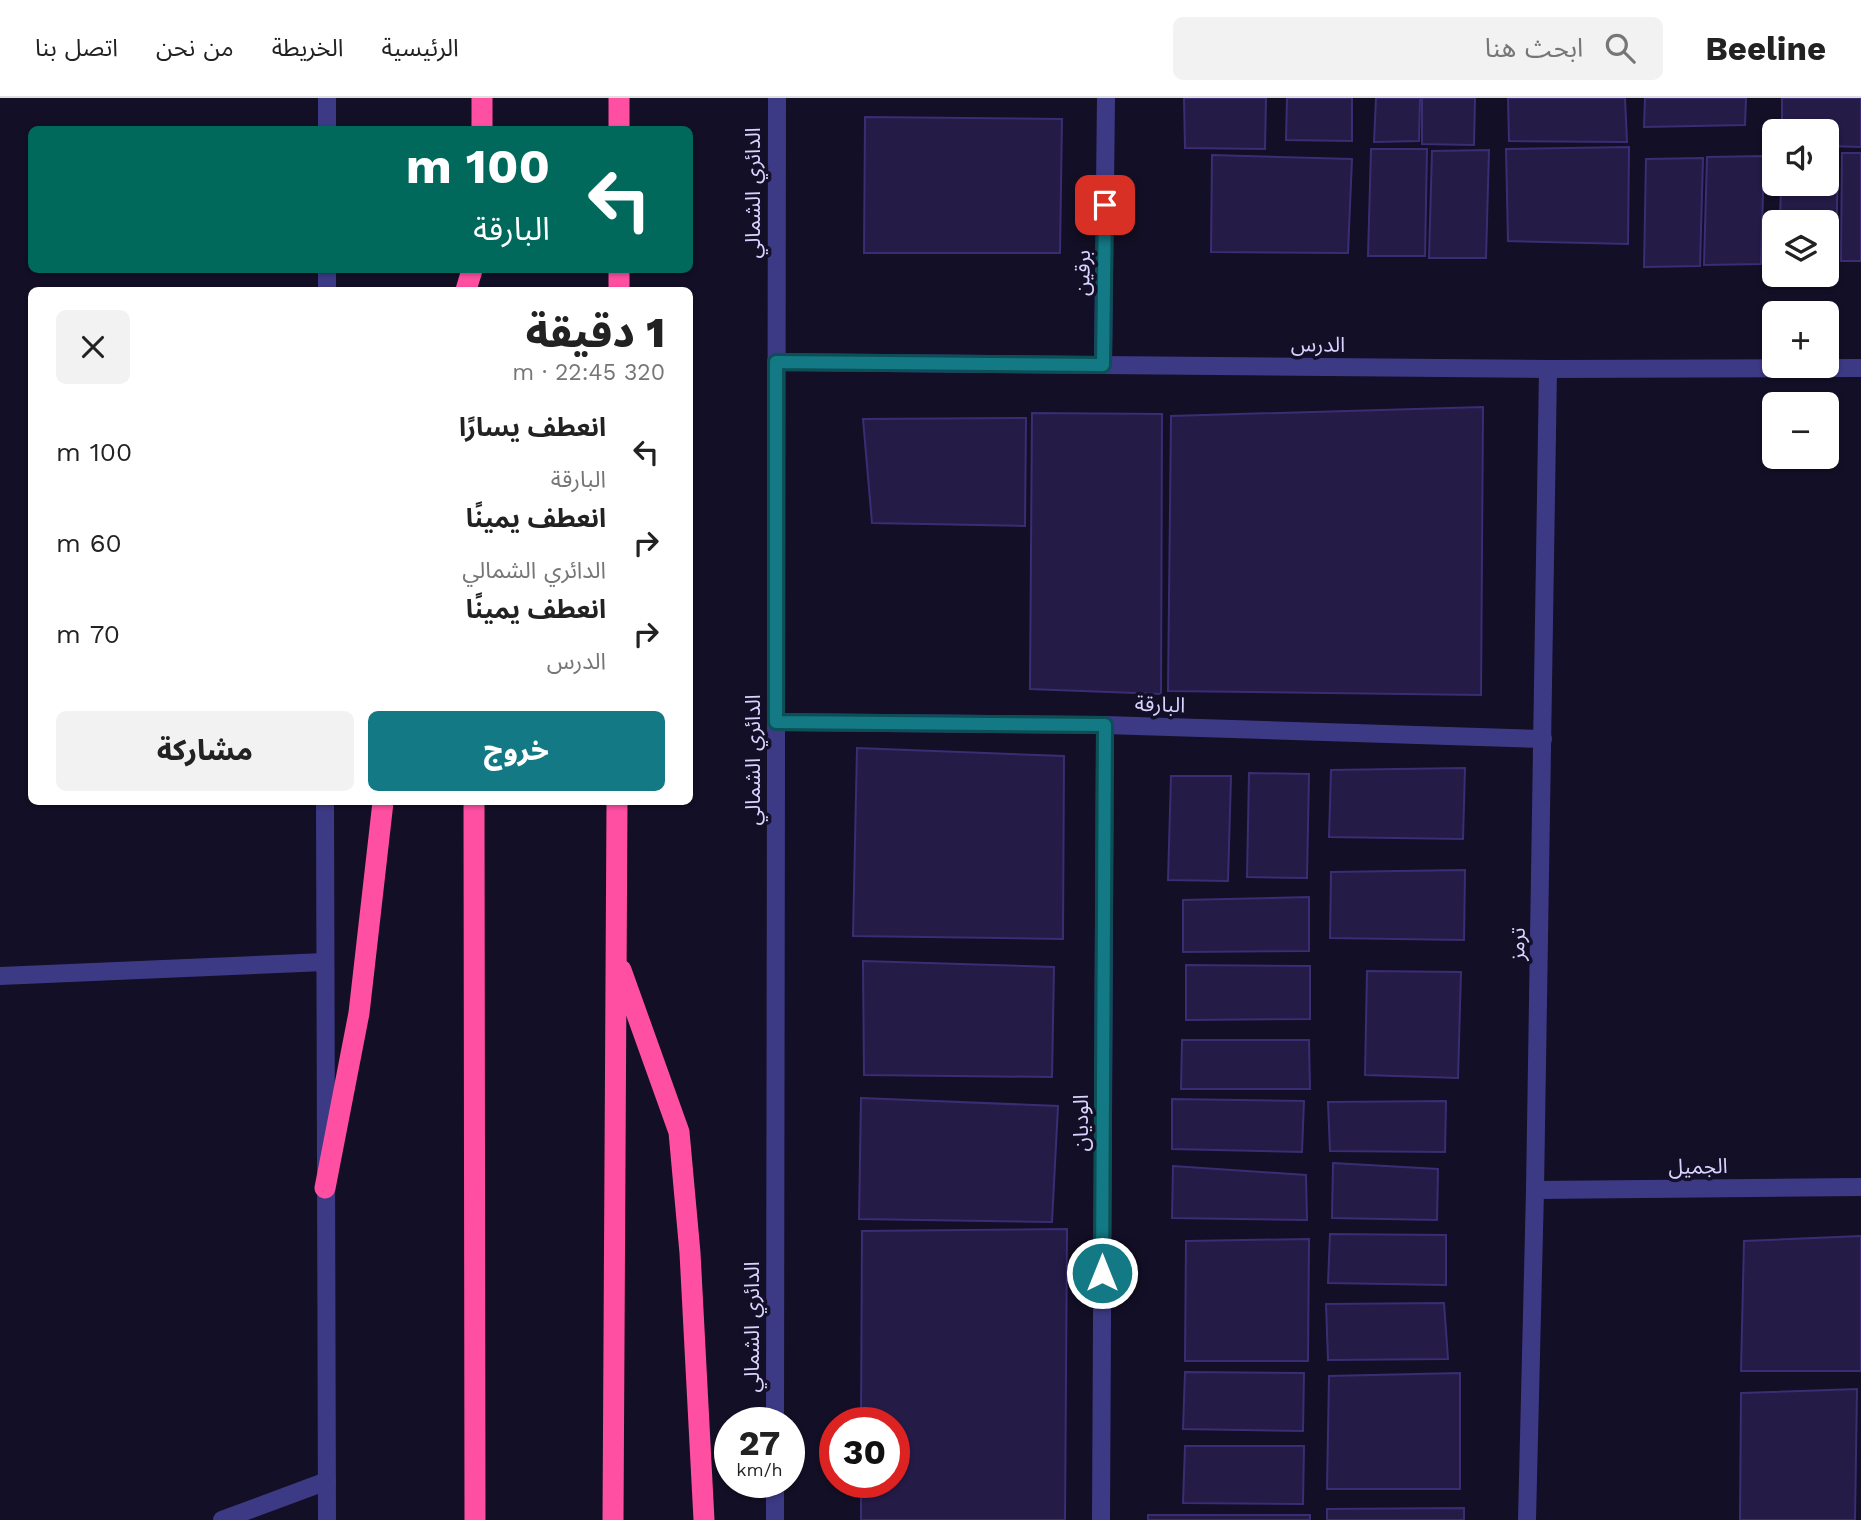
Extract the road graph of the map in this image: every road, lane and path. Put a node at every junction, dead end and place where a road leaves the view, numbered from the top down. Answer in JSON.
{"nodes":[{"id":1,"x":327,"y":98,"type":"edge"},
{"id":2,"x":482,"y":98,"type":"edge"},
{"id":3,"x":619,"y":98,"type":"edge"},
{"id":4,"x":777,"y":98,"type":"edge"},
{"id":5,"x":1106,"y":98,"type":"edge"},
{"id":6,"x":327,"y":126,"type":"edge"},
{"id":7,"x":482,"y":126,"type":"edge"},
{"id":8,"x":619,"y":126,"type":"edge"},
{"id":9,"x":776,"y":362,"type":"junction"},
{"id":10,"x":1103,"y":365,"type":"junction"},
{"id":11,"x":1861,"y":368,"type":"edge"},
{"id":12,"x":1548,"y":369,"type":"junction"},
{"id":13,"x":776,"y":722,"type":"junction"},
{"id":14,"x":1105,"y":725,"type":"junction"},
{"id":15,"x":1543,"y":739,"type":"junction"},
{"id":16,"x":326,"y":805,"type":"edge"},
{"id":17,"x":383,"y":805,"type":"edge"},
{"id":18,"x":474,"y":805,"type":"edge"},
{"id":19,"x":617,"y":805,"type":"edge"},
{"id":20,"x":616,"y":957,"type":"junction"},
{"id":21,"x":325,"y":962,"type":"junction"},
{"id":22,"x":0,"y":976,"type":"edge"},
{"id":23,"x":1861,"y":1187,"type":"edge"},
{"id":24,"x":325,"y":1188,"type":"junction"},
{"id":25,"x":1535,"y":1190,"type":"junction"},
{"id":26,"x":775,"y":1407,"type":"edge"},
{"id":27,"x":327,"y":1482,"type":"junction"},
{"id":28,"x":775,"y":1498,"type":"edge"},
{"id":29,"x":222,"y":1520,"type":"edge"},
{"id":30,"x":327,"y":1520,"type":"edge"},
{"id":31,"x":475,"y":1520,"type":"edge"},
{"id":32,"x":613,"y":1520,"type":"edge"},
{"id":33,"x":704,"y":1520,"type":"edge"},
{"id":34,"x":775,"y":1520,"type":"edge"},
{"id":35,"x":1101,"y":1520,"type":"edge"},
{"id":36,"x":1527,"y":1520,"type":"edge"}],
"edges":[{"from":1,"to":6,"type":"street"},
{"from":2,"to":7,"type":"highway"},
{"from":3,"to":8,"type":"highway"},
{"from":4,"to":9,"type":"street","name":"الدائري الشمالي"},
{"from":5,"to":10,"type":"street","name":"برقين"},
{"from":9,"to":10,"type":"street","name":"الدرس"},
{"from":9,"to":13,"type":"street","name":"الدائري الشمالي"},
{"from":10,"to":12,"type":"street","name":"الدرس"},
{"from":11,"to":12,"type":"street","name":"الدرس"},
{"from":12,"to":15,"type":"street","name":"ترمز"},
{"from":13,"to":14,"type":"street","name":"البارقة"},
{"from":13,"to":26,"type":"street","name":"الدائري الشمالي"},
{"from":14,"to":15,"type":"street","name":"البارقة"},
{"from":14,"to":35,"type":"street","name":"الوديان"},
{"from":15,"to":25,"type":"street","name":"ترمز"},
{"from":16,"to":21,"type":"street"},
{"from":17,"to":24,"type":"highway"},
{"from":18,"to":31,"type":"highway"},
{"from":19,"to":20,"type":"highway"},
{"from":20,"to":32,"type":"highway"},
{"from":20,"to":33,"type":"highway"},
{"from":21,"to":22,"type":"street"},
{"from":21,"to":24,"type":"street"},
{"from":23,"to":25,"type":"street","name":"الجميل"},
{"from":24,"to":27,"type":"street"},
{"from":25,"to":36,"type":"street","name":"ترمز"},
{"from":27,"to":29,"type":"street"},
{"from":27,"to":30,"type":"street"},
{"from":28,"to":34,"type":"street"}]}
